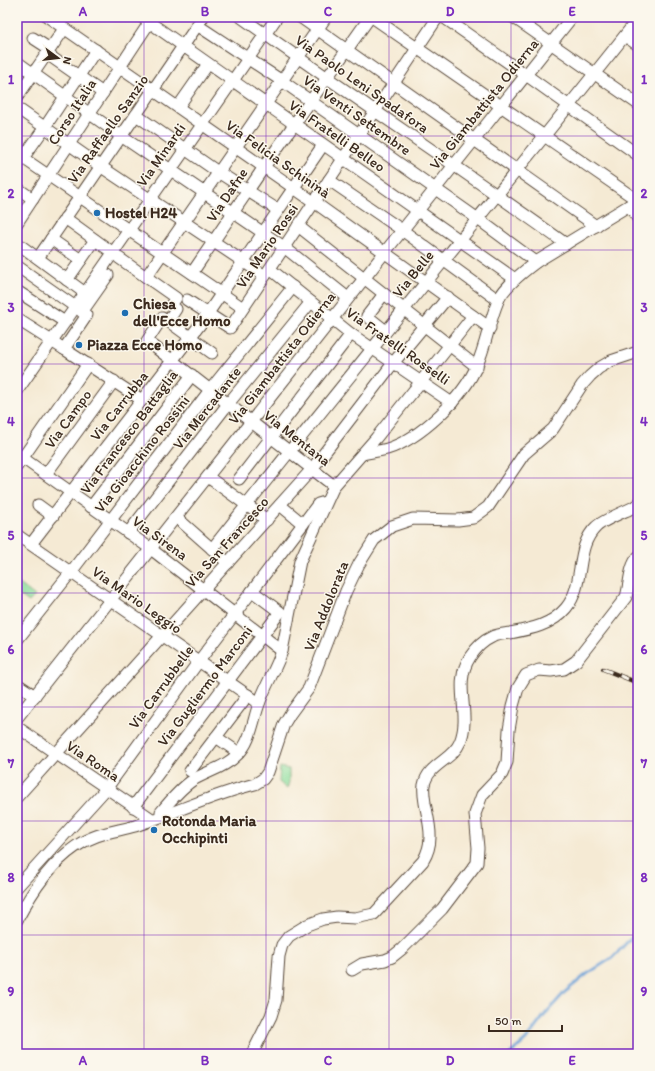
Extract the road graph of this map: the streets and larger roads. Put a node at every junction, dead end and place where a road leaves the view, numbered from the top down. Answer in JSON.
{"nodes":[{"id":1,"x":48,"y":17,"type":"edge"},
{"id":2,"x":241,"y":17,"type":"edge"},
{"id":3,"x":277,"y":17,"type":"edge"},
{"id":4,"x":300,"y":17,"type":"edge"},
{"id":5,"x":326,"y":17,"type":"edge"},
{"id":6,"x":371,"y":17,"type":"edge"},
{"id":7,"x":438,"y":17,"type":"edge"},
{"id":8,"x":443,"y":17,"type":"edge"},
{"id":9,"x":513,"y":17,"type":"edge"},
{"id":10,"x":570,"y":18,"type":"edge"},
{"id":11,"x":148,"y":19,"type":"edge"},
{"id":12,"x":638,"y":19,"type":"edge"},
{"id":13,"x":200,"y":21,"type":"edge"},
{"id":14,"x":64,"y":29,"type":"junction"},
{"id":15,"x":317,"y":29,"type":"junction"},
{"id":16,"x":265,"y":34,"type":"junction"},
{"id":17,"x":625,"y":36,"type":"junction"},
{"id":18,"x":34,"y":38,"type":"dead end"},
{"id":19,"x":551,"y":43,"type":"junction"},
{"id":20,"x":638,"y":45,"type":"edge"},
{"id":21,"x":182,"y":46,"type":"junction"},
{"id":22,"x":417,"y":48,"type":"junction"},
{"id":23,"x":96,"y":50,"type":"junction"},
{"id":24,"x":347,"y":50,"type":"junction"},
{"id":25,"x":49,"y":52,"type":"junction"},
{"id":26,"x":298,"y":58,"type":"junction"},
{"id":27,"x":248,"y":59,"type":"junction"},
{"id":28,"x":17,"y":62,"type":"edge"},
{"id":29,"x":208,"y":64,"type":"junction"},
{"id":30,"x":120,"y":67,"type":"junction"},
{"id":31,"x":595,"y":73,"type":"junction"},
{"id":32,"x":34,"y":74,"type":"junction"},
{"id":33,"x":526,"y":75,"type":"junction"},
{"id":34,"x":78,"y":76,"type":"junction"},
{"id":35,"x":327,"y":78,"type":"junction"},
{"id":36,"x":232,"y":81,"type":"junction"},
{"id":37,"x":282,"y":81,"type":"junction"},
{"id":38,"x":394,"y":84,"type":"junction"},
{"id":39,"x":153,"y":90,"type":"junction"},
{"id":40,"x":103,"y":93,"type":"junction"},
{"id":41,"x":65,"y":96,"type":"junction"},
{"id":42,"x":17,"y":97,"type":"edge"},
{"id":43,"x":310,"y":101,"type":"junction"},
{"id":44,"x":265,"y":104,"type":"junction"},
{"id":45,"x":638,"y":104,"type":"edge"},
{"id":46,"x":501,"y":106,"type":"junction"},
{"id":47,"x":570,"y":106,"type":"junction"},
{"id":48,"x":178,"y":107,"type":"junction"},
{"id":49,"x":17,"y":108,"type":"edge"},
{"id":50,"x":375,"y":111,"type":"junction"},
{"id":51,"x":89,"y":114,"type":"junction"},
{"id":52,"x":136,"y":115,"type":"junction"},
{"id":53,"x":202,"y":124,"type":"junction"},
{"id":54,"x":294,"y":124,"type":"junction"},
{"id":55,"x":45,"y":127,"type":"junction"},
{"id":56,"x":359,"y":135,"type":"junction"},
{"id":57,"x":121,"y":136,"type":"junction"},
{"id":58,"x":545,"y":137,"type":"junction"},
{"id":59,"x":474,"y":140,"type":"junction"},
{"id":60,"x":69,"y":144,"type":"junction"},
{"id":61,"x":322,"y":144,"type":"junction"},
{"id":62,"x":236,"y":147,"type":"junction"},
{"id":63,"x":185,"y":148,"type":"junction"},
{"id":64,"x":638,"y":155,"type":"edge"},
{"id":65,"x":20,"y":156,"type":"edge"},
{"id":66,"x":343,"y":159,"type":"junction"},
{"id":67,"x":454,"y":165,"type":"junction"},
{"id":68,"x":100,"y":166,"type":"junction"},
{"id":69,"x":264,"y":167,"type":"junction"},
{"id":70,"x":170,"y":169,"type":"junction"},
{"id":71,"x":518,"y":170,"type":"junction"},
{"id":72,"x":218,"y":172,"type":"junction"},
{"id":73,"x":49,"y":174,"type":"junction"},
{"id":74,"x":329,"y":180,"type":"junction"},
{"id":75,"x":17,"y":188,"type":"edge"},
{"id":76,"x":293,"y":188,"type":"junction"},
{"id":77,"x":435,"y":189,"type":"junction"},
{"id":78,"x":248,"y":191,"type":"junction"},
{"id":79,"x":204,"y":193,"type":"junction"},
{"id":80,"x":498,"y":195,"type":"junction"},
{"id":81,"x":80,"y":196,"type":"junction"},
{"id":82,"x":33,"y":199,"type":"junction"},
{"id":83,"x":150,"y":199,"type":"junction"},
{"id":84,"x":314,"y":202,"type":"junction"},
{"id":85,"x":635,"y":202,"type":"edge"},
{"id":86,"x":278,"y":210,"type":"junction"},
{"id":87,"x":417,"y":211,"type":"junction"},
{"id":88,"x":234,"y":212,"type":"junction"},
{"id":89,"x":65,"y":218,"type":"junction"},
{"id":90,"x":638,"y":218,"type":"edge"},
{"id":91,"x":18,"y":219,"type":"edge"},
{"id":92,"x":478,"y":219,"type":"junction"},
{"id":93,"x":185,"y":221,"type":"junction"},
{"id":94,"x":298,"y":226,"type":"junction"},
{"id":95,"x":596,"y":226,"type":"junction"},
{"id":96,"x":128,"y":230,"type":"junction"},
{"id":97,"x":402,"y":230,"type":"junction"},
{"id":98,"x":263,"y":232,"type":"junction"},
{"id":99,"x":51,"y":239,"type":"junction"},
{"id":100,"x":95,"y":240,"type":"junction"},
{"id":101,"x":460,"y":241,"type":"junction"},
{"id":102,"x":214,"y":242,"type":"junction"},
{"id":103,"x":17,"y":243,"type":"edge"},
{"id":104,"x":566,"y":244,"type":"junction"},
{"id":105,"x":284,"y":247,"type":"junction"},
{"id":106,"x":385,"y":252,"type":"junction"},
{"id":107,"x":163,"y":253,"type":"junction"},
{"id":108,"x":116,"y":255,"type":"junction"},
{"id":109,"x":38,"y":258,"type":"junction"},
{"id":110,"x":81,"y":260,"type":"junction"},
{"id":111,"x":443,"y":261,"type":"junction"},
{"id":112,"x":244,"y":262,"type":"junction"},
{"id":113,"x":536,"y":262,"type":"junction"},
{"id":114,"x":17,"y":266,"type":"edge"},
{"id":115,"x":267,"y":272,"type":"junction"},
{"id":116,"x":192,"y":273,"type":"junction"},
{"id":117,"x":108,"y":274,"type":"dead end"},
{"id":118,"x":148,"y":274,"type":"junction"},
{"id":119,"x":364,"y":278,"type":"junction"},
{"id":120,"x":515,"y":279,"type":"junction"},
{"id":121,"x":67,"y":280,"type":"junction"},
{"id":122,"x":426,"y":282,"type":"junction"},
{"id":123,"x":293,"y":287,"type":"junction"},
{"id":124,"x":17,"y":291,"type":"edge"},
{"id":125,"x":85,"y":293,"type":"junction"},
{"id":126,"x":222,"y":294,"type":"junction"},
{"id":127,"x":384,"y":294,"type":"junction"},
{"id":128,"x":448,"y":297,"type":"junction"},
{"id":129,"x":348,"y":298,"type":"junction"},
{"id":130,"x":187,"y":300,"type":"dead end"},
{"id":131,"x":498,"y":300,"type":"junction"},
{"id":132,"x":311,"y":302,"type":"junction"},
{"id":133,"x":243,"y":308,"type":"junction"},
{"id":134,"x":404,"y":309,"type":"junction"},
{"id":135,"x":81,"y":311,"type":"junction"},
{"id":136,"x":208,"y":315,"type":"junction"},
{"id":137,"x":473,"y":316,"type":"junction"},
{"id":138,"x":17,"y":319,"type":"edge"},
{"id":139,"x":332,"y":319,"type":"junction"},
{"id":140,"x":166,"y":320,"type":"junction"},
{"id":141,"x":65,"y":322,"type":"junction"},
{"id":142,"x":424,"y":326,"type":"junction"},
{"id":143,"x":490,"y":328,"type":"junction"},
{"id":144,"x":386,"y":331,"type":"junction"},
{"id":145,"x":351,"y":334,"type":"junction"},
{"id":146,"x":191,"y":337,"type":"junction"},
{"id":147,"x":51,"y":341,"type":"junction"},
{"id":148,"x":450,"y":345,"type":"junction"},
{"id":149,"x":63,"y":348,"type":"junction"},
{"id":150,"x":372,"y":349,"type":"junction"},
{"id":151,"x":638,"y":352,"type":"edge"},
{"id":152,"x":212,"y":353,"type":"dead end"},
{"id":153,"x":173,"y":361,"type":"junction"},
{"id":154,"x":394,"y":362,"type":"junction"},
{"id":155,"x":87,"y":365,"type":"junction"},
{"id":156,"x":477,"y":367,"type":"junction"},
{"id":157,"x":192,"y":376,"type":"junction"},
{"id":158,"x":110,"y":378,"type":"junction"},
{"id":159,"x":421,"y":382,"type":"junction"},
{"id":160,"x":210,"y":390,"type":"junction"},
{"id":161,"x":17,"y":391,"type":"edge"},
{"id":162,"x":142,"y":400,"type":"junction"},
{"id":163,"x":452,"y":403,"type":"junction"},
{"id":164,"x":228,"y":404,"type":"junction"},
{"id":165,"x":251,"y":422,"type":"junction"},
{"id":166,"x":271,"y":436,"type":"junction"},
{"id":167,"x":289,"y":451,"type":"junction"},
{"id":168,"x":363,"y":454,"type":"junction"},
{"id":169,"x":19,"y":459,"type":"edge"},
{"id":170,"x":312,"y":469,"type":"junction"},
{"id":171,"x":46,"y":474,"type":"junction"},
{"id":172,"x":208,"y":477,"type":"junction"},
{"id":173,"x":239,"y":479,"type":"dead end"},
{"id":174,"x":334,"y":486,"type":"junction"},
{"id":175,"x":71,"y":492,"type":"junction"},
{"id":176,"x":326,"y":502,"type":"junction"},
{"id":177,"x":638,"y":504,"type":"edge"},
{"id":178,"x":38,"y":505,"type":"dead end"},
{"id":179,"x":246,"y":505,"type":"junction"},
{"id":180,"x":280,"y":505,"type":"junction"},
{"id":181,"x":91,"y":507,"type":"junction"},
{"id":182,"x":53,"y":516,"type":"junction"},
{"id":183,"x":176,"y":518,"type":"junction"},
{"id":184,"x":267,"y":520,"type":"junction"},
{"id":185,"x":110,"y":521,"type":"junction"},
{"id":186,"x":303,"y":524,"type":"junction"},
{"id":187,"x":128,"y":533,"type":"junction"},
{"id":188,"x":17,"y":535,"type":"edge"},
{"id":189,"x":31,"y":544,"type":"junction"},
{"id":190,"x":151,"y":549,"type":"junction"},
{"id":191,"x":212,"y":549,"type":"junction"},
{"id":192,"x":638,"y":557,"type":"edge"},
{"id":193,"x":228,"y":563,"type":"junction"},
{"id":194,"x":71,"y":572,"type":"junction"},
{"id":195,"x":204,"y":590,"type":"junction"},
{"id":196,"x":252,"y":590,"type":"junction"},
{"id":197,"x":111,"y":600,"type":"junction"},
{"id":198,"x":234,"y":613,"type":"junction"},
{"id":199,"x":19,"y":635,"type":"edge"},
{"id":200,"x":163,"y":636,"type":"junction"},
{"id":201,"x":262,"y":636,"type":"junction"},
{"id":202,"x":282,"y":651,"type":"junction"},
{"id":203,"x":199,"y":661,"type":"junction"},
{"id":204,"x":228,"y":681,"type":"junction"},
{"id":205,"x":17,"y":684,"type":"edge"},
{"id":206,"x":248,"y":695,"type":"junction"},
{"id":207,"x":35,"y":696,"type":"junction"},
{"id":208,"x":259,"y":703,"type":"junction"},
{"id":209,"x":17,"y":718,"type":"edge"},
{"id":210,"x":17,"y":727,"type":"edge"},
{"id":211,"x":216,"y":737,"type":"junction"},
{"id":212,"x":239,"y":753,"type":"junction"},
{"id":213,"x":56,"y":755,"type":"junction"},
{"id":214,"x":190,"y":771,"type":"dead end"},
{"id":215,"x":106,"y":789,"type":"junction"},
{"id":216,"x":17,"y":797,"type":"edge"},
{"id":217,"x":133,"y":807,"type":"junction"},
{"id":218,"x":157,"y":818,"type":"junction"},
{"id":219,"x":17,"y":887,"type":"edge"},
{"id":220,"x":17,"y":894,"type":"edge"},
{"id":221,"x":27,"y":901,"type":"junction"},
{"id":222,"x":17,"y":920,"type":"edge"},
{"id":223,"x":352,"y":970,"type":"dead end"},
{"id":224,"x":252,"y":1054,"type":"edge"}],
"edges":[{"from":1,"to":14,"type":"street","name":"Via Felicia Schininà"},
{"from":2,"to":16,"type":"street","name":"Via Paolo Leni Spadafora"},
{"from":3,"to":16,"type":"street","name":"Via Minardi"},
{"from":4,"to":15,"type":"street"},
{"from":5,"to":15,"type":"street"},
{"from":6,"to":22,"type":"street"},
{"from":6,"to":24,"type":"street","name":"Via Dafne"},
{"from":7,"to":22,"type":"street","name":"Via Mario Rossi"},
{"from":8,"to":33,"type":"street"},
{"from":9,"to":19,"type":"street"},
{"from":10,"to":19,"type":"street","name":"Via Giambattista Odierna"},
{"from":11,"to":21,"type":"street","name":"Via Fratelli Belleo"},
{"from":11,"to":30,"type":"street","name":"Corso Italia"},
{"from":12,"to":17,"type":"street","name":"Via Belle"},
{"from":13,"to":21,"type":"street","name":"Via Raffaello Sanzio"},
{"from":13,"to":27,"type":"street","name":"Via Venti Settembre"},
{"from":14,"to":23,"type":"street","name":"Via Felicia Schininà"},
{"from":14,"to":25,"type":"street"},
{"from":15,"to":24,"type":"street"},
{"from":15,"to":26,"type":"street"},
{"from":16,"to":26,"type":"street","name":"Via Paolo Leni Spadafora"},
{"from":16,"to":27,"type":"street","name":"Via Minardi"},
{"from":17,"to":20,"type":"street"},
{"from":17,"to":31,"type":"street","name":"Via Belle"},
{"from":18,"to":25,"type":"street"},
{"from":19,"to":31,"type":"street"},
{"from":19,"to":33,"type":"street","name":"Via Giambattista Odierna"},
{"from":21,"to":29,"type":"street","name":"Via Fratelli Belleo"},
{"from":21,"to":39,"type":"street","name":"Via Raffaello Sanzio"},
{"from":22,"to":38,"type":"street","name":"Via Mario Rossi"},
{"from":22,"to":46,"type":"street"},
{"from":23,"to":30,"type":"street","name":"Via Felicia Schininà"},
{"from":23,"to":34,"type":"street"},
{"from":24,"to":35,"type":"street","name":"Via Dafne"},
{"from":24,"to":38,"type":"street"},
{"from":25,"to":32,"type":"street"},
{"from":25,"to":34,"type":"street"},
{"from":26,"to":35,"type":"street","name":"Via Paolo Leni Spadafora"},
{"from":26,"to":37,"type":"street"},
{"from":27,"to":36,"type":"street","name":"Via Minardi"},
{"from":27,"to":37,"type":"street","name":"Via Venti Settembre"},
{"from":28,"to":32,"type":"street"},
{"from":29,"to":36,"type":"street","name":"Via Fratelli Belleo"},
{"from":29,"to":48,"type":"street"},
{"from":30,"to":39,"type":"street","name":"Via Felicia Schininà"},
{"from":30,"to":40,"type":"street","name":"Corso Italia"},
{"from":31,"to":45,"type":"street"},
{"from":31,"to":47,"type":"street","name":"Via Belle"},
{"from":32,"to":41,"type":"street"},
{"from":32,"to":42,"type":"street"},
{"from":33,"to":46,"type":"street","name":"Via Giambattista Odierna"},
{"from":33,"to":47,"type":"street"},
{"from":34,"to":40,"type":"street"},
{"from":34,"to":41,"type":"street"},
{"from":35,"to":43,"type":"street","name":"Via Dafne"},
{"from":35,"to":50,"type":"street","name":"Via Paolo Leni Spadafora"},
{"from":36,"to":44,"type":"street","name":"Via Fratelli Belleo"},
{"from":36,"to":53,"type":"street","name":"Via Minardi"},
{"from":37,"to":43,"type":"street","name":"Via Venti Settembre"},
{"from":37,"to":44,"type":"street"},
{"from":38,"to":50,"type":"street","name":"Via Mario Rossi"},
{"from":38,"to":59,"type":"street"},
{"from":39,"to":48,"type":"street","name":"Via Felicia Schininà"},
{"from":39,"to":52,"type":"street","name":"Via Raffaello Sanzio"},
{"from":40,"to":51,"type":"street","name":"Corso Italia"},
{"from":41,"to":51,"type":"street"},
{"from":41,"to":55,"type":"street"},
{"from":43,"to":54,"type":"street","name":"Via Dafne"},
{"from":43,"to":56,"type":"street","name":"Via Venti Settembre"},
{"from":44,"to":54,"type":"street","name":"Via Fratelli Belleo"},
{"from":44,"to":62,"type":"street"},
{"from":46,"to":58,"type":"street"},
{"from":46,"to":59,"type":"street","name":"Via Giambattista Odierna"},
{"from":47,"to":58,"type":"street","name":"Via Belle"},
{"from":47,"to":64,"type":"street"},
{"from":48,"to":53,"type":"street","name":"Via Felicia Schininà"},
{"from":49,"to":55,"type":"street","name":"Via Fratelli Rosselli"},
{"from":50,"to":56,"type":"street","name":"Via Mario Rossi"},
{"from":50,"to":67,"type":"street","name":"Via Paolo Leni Spadafora"},
{"from":51,"to":57,"type":"street"},
{"from":51,"to":60,"type":"street","name":"Corso Italia"},
{"from":52,"to":57,"type":"street","name":"Via Raffaello Sanzio"},
{"from":52,"to":63,"type":"street"},
{"from":53,"to":62,"type":"street","name":"Via Felicia Schininà"},
{"from":53,"to":63,"type":"street","name":"Via Minardi"},
{"from":54,"to":61,"type":"street","name":"Via Fratelli Belleo"},
{"from":54,"to":69,"type":"street","name":"Via Dafne"},
{"from":55,"to":60,"type":"street","name":"Via Fratelli Rosselli"},
{"from":55,"to":65,"type":"street"},
{"from":56,"to":66,"type":"street","name":"Via Mario Rossi"},
{"from":56,"to":77,"type":"street","name":"Via Venti Settembre"},
{"from":57,"to":68,"type":"street","name":"Via Raffaello Sanzio"},
{"from":57,"to":70,"type":"street"},
{"from":58,"to":71,"type":"street","name":"Via Belle"},
{"from":58,"to":85,"type":"street"},
{"from":59,"to":67,"type":"street","name":"Via Giambattista Odierna"},
{"from":59,"to":71,"type":"street"},
{"from":60,"to":68,"type":"street","name":"Via Fratelli Rosselli"},
{"from":60,"to":73,"type":"street","name":"Corso Italia"},
{"from":61,"to":66,"type":"street","name":"Via Fratelli Belleo"},
{"from":61,"to":76,"type":"street","name":"Via Carrubba"},
{"from":62,"to":69,"type":"street","name":"Via Felicia Schininà"},
{"from":62,"to":72,"type":"street"},
{"from":63,"to":70,"type":"street","name":"Via Minardi"},
{"from":63,"to":72,"type":"street"},
{"from":65,"to":73,"type":"street"},
{"from":66,"to":74,"type":"street","name":"Via Mario Rossi"},
{"from":66,"to":87,"type":"street","name":"Via Fratelli Belleo"},
{"from":67,"to":77,"type":"street","name":"Via Giambattista Odierna"},
{"from":67,"to":80,"type":"street","name":"Via Paolo Leni Spadafora"},
{"from":68,"to":81,"type":"street","name":"Via Raffaello Sanzio"},
{"from":68,"to":83,"type":"street","name":"Via Fratelli Rosselli"},
{"from":69,"to":76,"type":"street","name":"Via Felicia Schininà"},
{"from":69,"to":78,"type":"street","name":"Via Dafne"},
{"from":70,"to":79,"type":"street"},
{"from":70,"to":83,"type":"street","name":"Via Minardi"},
{"from":71,"to":80,"type":"street","name":"Via Belle"},
{"from":71,"to":95,"type":"street"},
{"from":72,"to":78,"type":"street"},
{"from":72,"to":79,"type":"street"},
{"from":73,"to":81,"type":"street"},
{"from":73,"to":82,"type":"street","name":"Corso Italia"},
{"from":74,"to":84,"type":"street","name":"Via Mario Rossi"},
{"from":74,"to":97,"type":"street"},
{"from":75,"to":82,"type":"street"},
{"from":76,"to":84,"type":"street","name":"Via Felicia Schininà"},
{"from":76,"to":86,"type":"street","name":"Via Carrubba"},
{"from":77,"to":87,"type":"street","name":"Via Giambattista Odierna"},
{"from":77,"to":92,"type":"street","name":"Via Venti Settembre"},
{"from":78,"to":86,"type":"street"},
{"from":78,"to":88,"type":"street","name":"Via Dafne"},
{"from":79,"to":88,"type":"street"},
{"from":79,"to":93,"type":"street"},
{"from":80,"to":92,"type":"street","name":"Via Belle"},
{"from":80,"to":104,"type":"street","name":"Via Paolo Leni Spadafora"},
{"from":81,"to":89,"type":"street","name":"Via Raffaello Sanzio"},
{"from":81,"to":96,"type":"street"},
{"from":82,"to":91,"type":"street","name":"Corso Italia"},
{"from":83,"to":93,"type":"street","name":"Via Fratelli Rosselli"},
{"from":83,"to":96,"type":"street","name":"Via Minardi"},
{"from":84,"to":94,"type":"street","name":"Via Mario Rossi"},
{"from":84,"to":106,"type":"street","name":"Via Felicia Schininà"},
{"from":85,"to":90,"type":"street"},
{"from":85,"to":95,"type":"street"},
{"from":86,"to":98,"type":"street","name":"Via Carrubba"},
{"from":87,"to":97,"type":"street","name":"Via Giambattista Odierna"},
{"from":87,"to":101,"type":"street","name":"Via Fratelli Belleo"},
{"from":88,"to":98,"type":"street"},
{"from":88,"to":102,"type":"street","name":"Via Dafne"},
{"from":89,"to":99,"type":"street","name":"Via Raffaello Sanzio"},
{"from":89,"to":100,"type":"street"},
{"from":92,"to":101,"type":"street","name":"Via Belle"},
{"from":92,"to":113,"type":"street","name":"Via Venti Settembre"},
{"from":93,"to":102,"type":"street","name":"Via Fratelli Rosselli"},
{"from":93,"to":107,"type":"street"},
{"from":94,"to":105,"type":"street","name":"Via Mario Rossi"},
{"from":94,"to":119,"type":"street"},
{"from":95,"to":104,"type":"street"},
{"from":96,"to":107,"type":"street"},
{"from":96,"to":108,"type":"street","name":"Via Minardi"},
{"from":97,"to":106,"type":"street","name":"Via Giambattista Odierna"},
{"from":97,"to":111,"type":"street"},
{"from":98,"to":105,"type":"street"},
{"from":98,"to":112,"type":"street","name":"Via Carrubba"},
{"from":99,"to":109,"type":"street","name":"Via Raffaello Sanzio"},
{"from":99,"to":110,"type":"street"},
{"from":100,"to":108,"type":"street"},
{"from":100,"to":110,"type":"street"},
{"from":101,"to":111,"type":"street","name":"Via Belle"},
{"from":101,"to":120,"type":"street","name":"Via Fratelli Belleo"},
{"from":102,"to":112,"type":"street","name":"Via Fratelli Rosselli"},
{"from":102,"to":116,"type":"street","name":"Via Dafne"},
{"from":103,"to":109,"type":"street"},
{"from":104,"to":113,"type":"street"},
{"from":105,"to":115,"type":"street","name":"Via Mario Rossi"},
{"from":105,"to":129,"type":"street"},
{"from":106,"to":119,"type":"street","name":"Via Giambattista Odierna"},
{"from":106,"to":122,"type":"street","name":"Via Felicia Schininà"},
{"from":107,"to":116,"type":"street"},
{"from":107,"to":118,"type":"street"},
{"from":108,"to":118,"type":"street"},
{"from":108,"to":125,"type":"street","name":"Via Minardi"},
{"from":109,"to":121,"type":"street"},
{"from":110,"to":121,"type":"street"},
{"from":111,"to":122,"type":"street","name":"Via Belle"},
{"from":111,"to":131,"type":"street"},
{"from":112,"to":115,"type":"street","name":"Via Fratelli Rosselli"},
{"from":112,"to":126,"type":"street","name":"Via Carrubba"},
{"from":113,"to":120,"type":"street"},
{"from":114,"to":135,"type":"street"},
{"from":115,"to":123,"type":"street","name":"Via Fratelli Rosselli"},
{"from":115,"to":133,"type":"street","name":"Via Mario Rossi"},
{"from":116,"to":126,"type":"street"},
{"from":117,"to":135,"type":"street"},
{"from":118,"to":140,"type":"street"},
{"from":119,"to":127,"type":"street"},
{"from":119,"to":129,"type":"street","name":"Via Giambattista Odierna"},
{"from":120,"to":131,"type":"street"},
{"from":121,"to":125,"type":"street"},
{"from":122,"to":128,"type":"street","name":"Via Felicia Schininà"},
{"from":122,"to":134,"type":"street","name":"Via Belle"},
{"from":123,"to":132,"type":"street","name":"Via Fratelli Rosselli"},
{"from":123,"to":160,"type":"street","name":"Via Gioacchino Rossini"},
{"from":124,"to":141,"type":"street"},
{"from":125,"to":135,"type":"street","name":"Via Minardi"},
{"from":126,"to":133,"type":"street"},
{"from":126,"to":136,"type":"street","name":"Via Carrubba"},
{"from":127,"to":134,"type":"street"},
{"from":127,"to":144,"type":"street"},
{"from":128,"to":137,"type":"street","name":"Via Felicia Schininà"},
{"from":128,"to":142,"type":"street","name":"Via San Francesco"},
{"from":129,"to":139,"type":"street","name":"Via Giambattista Odierna"},
{"from":130,"to":136,"type":"street","name":"Via Mario Rossi"},
{"from":131,"to":143,"type":"street"},
{"from":132,"to":139,"type":"street","name":"Via Fratelli Rosselli"},
{"from":132,"to":164,"type":"street","name":"Via Mercadante"},
{"from":133,"to":136,"type":"street","name":"Via Mario Rossi"},
{"from":134,"to":142,"type":"street"},
{"from":134,"to":144,"type":"street","name":"Via Belle"},
{"from":135,"to":141,"type":"street","name":"Via Minardi"},
{"from":135,"to":149,"type":"street"},
{"from":136,"to":146,"type":"street","name":"Via Carrubba"},
{"from":137,"to":143,"type":"street","name":"Via Felicia Schininà"},
{"from":137,"to":148,"type":"street"},
{"from":138,"to":147,"type":"street"},
{"from":139,"to":145,"type":"street","name":"Via Fratelli Rosselli"},
{"from":139,"to":165,"type":"street","name":"Via Giambattista Odierna"},
{"from":140,"to":146,"type":"street"},
{"from":140,"to":153,"type":"street","name":"Via Mentana"},
{"from":141,"to":147,"type":"street","name":"Via Minardi"},
{"from":142,"to":148,"type":"street"},
{"from":142,"to":154,"type":"street","name":"Via San Francesco"},
{"from":143,"to":156,"type":"street"},
{"from":144,"to":150,"type":"street","name":"Via Belle"},
{"from":145,"to":150,"type":"street","name":"Via Fratelli Rosselli"},
{"from":145,"to":166,"type":"street"},
{"from":146,"to":152,"type":"street"},
{"from":146,"to":153,"type":"street","name":"Via Carrubba"},
{"from":147,"to":149,"type":"street"},
{"from":147,"to":161,"type":"street","name":"Via Minardi"},
{"from":148,"to":156,"type":"street"},
{"from":148,"to":159,"type":"street"},
{"from":149,"to":155,"type":"street"},
{"from":150,"to":154,"type":"street","name":"Via Fratelli Rosselli"},
{"from":150,"to":167,"type":"street","name":"Via Belle"},
{"from":151,"to":218,"type":"street","name":"Via Addolorata"},
{"from":153,"to":157,"type":"street","name":"Via Mentana"},
{"from":153,"to":162,"type":"street","name":"Via Carrubba"},
{"from":154,"to":159,"type":"street","name":"Via Fratelli Rosselli"},
{"from":154,"to":170,"type":"street","name":"Via San Francesco"},
{"from":155,"to":158,"type":"street"},
{"from":155,"to":169,"type":"street"},
{"from":156,"to":163,"type":"street"},
{"from":157,"to":160,"type":"street","name":"Via Mentana"},
{"from":157,"to":181,"type":"street","name":"Via Francesco Battaglia"},
{"from":158,"to":162,"type":"street"},
{"from":158,"to":171,"type":"street","name":"Via Campo"},
{"from":159,"to":163,"type":"street","name":"Via Fratelli Rosselli"},
{"from":159,"to":168,"type":"street"},
{"from":160,"to":164,"type":"street","name":"Via Mentana"},
{"from":160,"to":185,"type":"street","name":"Via Gioacchino Rossini"},
{"from":162,"to":175,"type":"street","name":"Via Carrubba"},
{"from":163,"to":168,"type":"street"},
{"from":164,"to":165,"type":"street","name":"Via Mentana"},
{"from":164,"to":187,"type":"street","name":"Via Mercadante"},
{"from":165,"to":166,"type":"street","name":"Via Mentana"},
{"from":165,"to":172,"type":"street","name":"Via Giambattista Odierna"},
{"from":166,"to":167,"type":"street","name":"Via Mentana"},
{"from":166,"to":173,"type":"street"},
{"from":167,"to":170,"type":"street","name":"Via Mentana"},
{"from":167,"to":179,"type":"street","name":"Via Belle"},
{"from":168,"to":174,"type":"street"},
{"from":169,"to":171,"type":"street","name":"Via Sirena"},
{"from":170,"to":174,"type":"street","name":"Via Mentana"},
{"from":170,"to":180,"type":"street","name":"Via San Francesco"},
{"from":171,"to":175,"type":"street","name":"Via Sirena"},
{"from":172,"to":179,"type":"street"},
{"from":172,"to":183,"type":"street","name":"Via Giambattista Odierna"},
{"from":174,"to":176,"type":"street"},
{"from":175,"to":181,"type":"street","name":"Via Sirena"},
{"from":175,"to":182,"type":"street","name":"Via Carrubba"},
{"from":176,"to":186,"type":"street","name":"Via Carrubbelle"},
{"from":176,"to":202,"type":"street"},
{"from":177,"to":224,"type":"street"},
{"from":178,"to":182,"type":"street"},
{"from":179,"to":184,"type":"street"},
{"from":179,"to":191,"type":"street","name":"Via Belle"},
{"from":180,"to":184,"type":"street","name":"Via San Francesco"},
{"from":180,"to":186,"type":"street"},
{"from":181,"to":185,"type":"street","name":"Via Sirena"},
{"from":182,"to":189,"type":"street","name":"Via Carrubba"},
{"from":183,"to":190,"type":"street","name":"Via Giambattista Odierna"},
{"from":183,"to":191,"type":"street"},
{"from":184,"to":193,"type":"street","name":"Via San Francesco"},
{"from":185,"to":187,"type":"street","name":"Via Sirena"},
{"from":185,"to":194,"type":"street","name":"Via Gioacchino Rossini"},
{"from":186,"to":196,"type":"street","name":"Via Carrubbelle"},
{"from":187,"to":190,"type":"street","name":"Via Sirena"},
{"from":188,"to":189,"type":"street","name":"Via Mario Leggio"},
{"from":189,"to":194,"type":"street","name":"Via Mario Leggio"},
{"from":190,"to":195,"type":"street","name":"Via Sirena"},
{"from":190,"to":197,"type":"street","name":"Via Giambattista Odierna"},
{"from":191,"to":193,"type":"street"},
{"from":192,"to":223,"type":"street"},
{"from":193,"to":195,"type":"street","name":"Via San Francesco"},
{"from":194,"to":197,"type":"street","name":"Via Mario Leggio"},
{"from":194,"to":199,"type":"street","name":"Via Gioacchino Rossini"},
{"from":195,"to":198,"type":"street","name":"Via Sirena"},
{"from":195,"to":200,"type":"street","name":"Via San Francesco"},
{"from":196,"to":198,"type":"street","name":"Via Carrubbelle"},
{"from":196,"to":201,"type":"street","name":"Via Gugliermo Marconi"},
{"from":197,"to":200,"type":"street","name":"Via Mario Leggio"},
{"from":197,"to":207,"type":"street","name":"Via Giambattista Odierna"},
{"from":198,"to":201,"type":"street","name":"Via Sirena"},
{"from":198,"to":203,"type":"street","name":"Via Carrubbelle"},
{"from":200,"to":203,"type":"street","name":"Via Mario Leggio"},
{"from":200,"to":213,"type":"street","name":"Via San Francesco"},
{"from":201,"to":202,"type":"street","name":"Via Sirena"},
{"from":201,"to":204,"type":"street","name":"Via Gugliermo Marconi"},
{"from":202,"to":208,"type":"street"},
{"from":203,"to":204,"type":"street","name":"Via Mario Leggio"},
{"from":203,"to":215,"type":"street","name":"Via Carrubbelle"},
{"from":204,"to":206,"type":"street","name":"Via Mario Leggio"},
{"from":204,"to":217,"type":"street","name":"Via Gugliermo Marconi"},
{"from":205,"to":207,"type":"street"},
{"from":206,"to":208,"type":"street","name":"Via Mario Leggio"},
{"from":206,"to":211,"type":"street"},
{"from":207,"to":209,"type":"street","name":"Via Giambattista Odierna"},
{"from":208,"to":212,"type":"street"},
{"from":210,"to":213,"type":"street","name":"Via Roma"},
{"from":211,"to":212,"type":"street"},
{"from":211,"to":214,"type":"street"},
{"from":212,"to":218,"type":"street"},
{"from":213,"to":215,"type":"street","name":"Via Roma"},
{"from":213,"to":216,"type":"street","name":"Via San Francesco"},
{"from":215,"to":217,"type":"street","name":"Via Roma"},
{"from":215,"to":219,"type":"street","name":"Via Carrubbelle"},
{"from":217,"to":218,"type":"street","name":"Via Roma"},
{"from":218,"to":221,"type":"street"},
{"from":220,"to":221,"type":"street"},
{"from":221,"to":222,"type":"street"}]}
